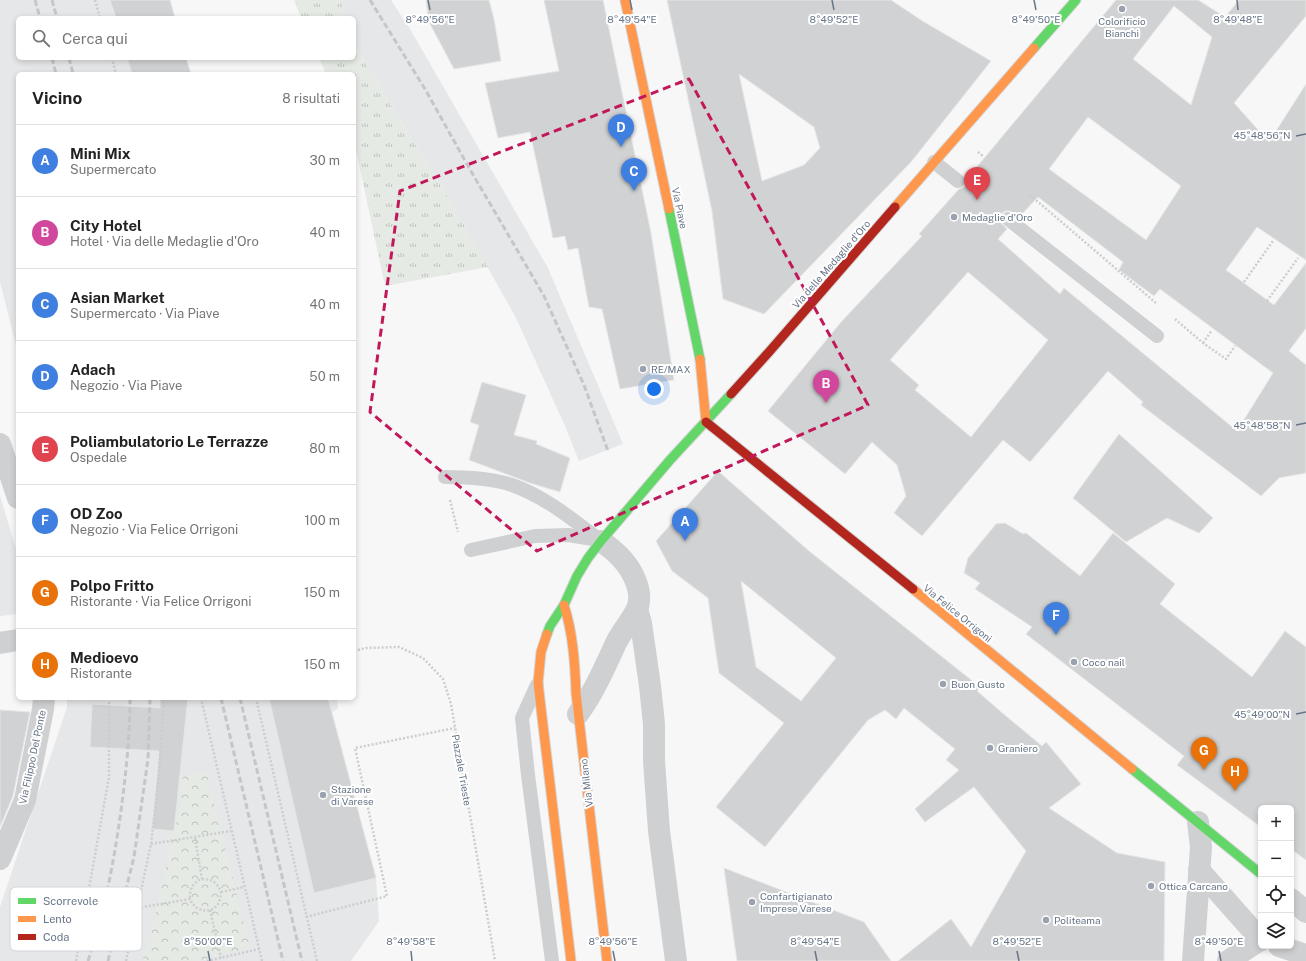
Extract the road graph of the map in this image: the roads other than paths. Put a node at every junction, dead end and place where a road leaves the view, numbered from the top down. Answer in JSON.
{"nodes":[{"id":1,"x":626,"y":0,"type":"edge"},
{"id":2,"x":1076,"y":0,"type":"edge"},
{"id":3,"x":934,"y":162,"type":"junction"},
{"id":4,"x":958,"y":181,"type":"dead end"},
{"id":5,"x":1008,"y":219,"type":"dead end"},
{"id":6,"x":1156,"y":336,"type":"dead end"},
{"id":7,"x":706,"y":422,"type":"junction"},
{"id":8,"x":0,"y":444,"type":"edge"},
{"id":9,"x":445,"y":476,"type":"road end"},
{"id":10,"x":16,"y":492,"type":"edge"},
{"id":11,"x":601,"y":541,"type":"junction"},
{"id":12,"x":471,"y":550,"type":"dead end"},
{"id":13,"x":564,"y":605,"type":"junction"},
{"id":14,"x":637,"y":609,"type":"junction"},
{"id":15,"x":16,"y":640,"type":"edge"},
{"id":16,"x":0,"y":643,"type":"edge"},
{"id":17,"x":538,"y":683,"type":"junction"},
{"id":18,"x":44,"y":700,"type":"edge"},
{"id":19,"x":578,"y":714,"type":"junction"},
{"id":20,"x":1198,"y":822,"type":"junction"},
{"id":21,"x":0,"y":859,"type":"edge"},
{"id":22,"x":1199,"y":870,"type":"junction"},
{"id":23,"x":1258,"y":872,"type":"edge"},
{"id":24,"x":1294,"y":902,"type":"edge"},
{"id":25,"x":1306,"y":912,"type":"edge"},
{"id":26,"x":1258,"y":932,"type":"edge"},
{"id":27,"x":1258,"y":946,"type":"edge"},
{"id":28,"x":1288,"y":949,"type":"edge"},
{"id":29,"x":1306,"y":955,"type":"edge"},
{"id":30,"x":552,"y":961,"type":"edge"},
{"id":31,"x":572,"y":961,"type":"edge"},
{"id":32,"x":607,"y":961,"type":"edge"},
{"id":33,"x":676,"y":961,"type":"edge"},
{"id":34,"x":1193,"y":961,"type":"edge"},
{"id":35,"x":1228,"y":961,"type":"edge"}],
"edges":[{"from":1,"to":7,"type":"main road","name":"Via Piave"},
{"from":2,"to":3,"type":"main road","name":"Via delle Medaglie d'Oro"},
{"from":3,"to":4,"type":"lane"},
{"from":3,"to":7,"type":"main road","name":"Via delle Medaglie d'Oro"},
{"from":5,"to":6,"type":"lane"},
{"from":7,"to":11,"type":"main road","name":"Via delle Medaglie d'Oro"},
{"from":7,"to":20,"type":"main road","name":"Via Felice Orrigoni"},
{"from":8,"to":10,"type":"street"},
{"from":9,"to":11,"type":"lane"},
{"from":11,"to":12,"type":"lane"},
{"from":11,"to":13,"type":"main road"},
{"from":11,"to":14,"type":"street"},
{"from":13,"to":17,"type":"main road"},
{"from":13,"to":19,"type":"main road","name":"Via Milano"},
{"from":14,"to":19,"type":"street"},
{"from":14,"to":33,"type":"street"},
{"from":15,"to":16,"type":"street"},
{"from":17,"to":30,"type":"lane"},
{"from":17,"to":31,"type":"main road"},
{"from":18,"to":21,"type":"street","name":"Via Filippo Del Ponte"},
{"from":19,"to":32,"type":"main road","name":"Via Milano"},
{"from":20,"to":22,"type":"street"},
{"from":20,"to":23,"type":"main road","name":"Via Felice Orrigoni"},
{"from":22,"to":26,"type":"street"},
{"from":22,"to":34,"type":"street"},
{"from":24,"to":25,"type":"street"},
{"from":27,"to":35,"type":"street"},
{"from":28,"to":29,"type":"street"}]}
